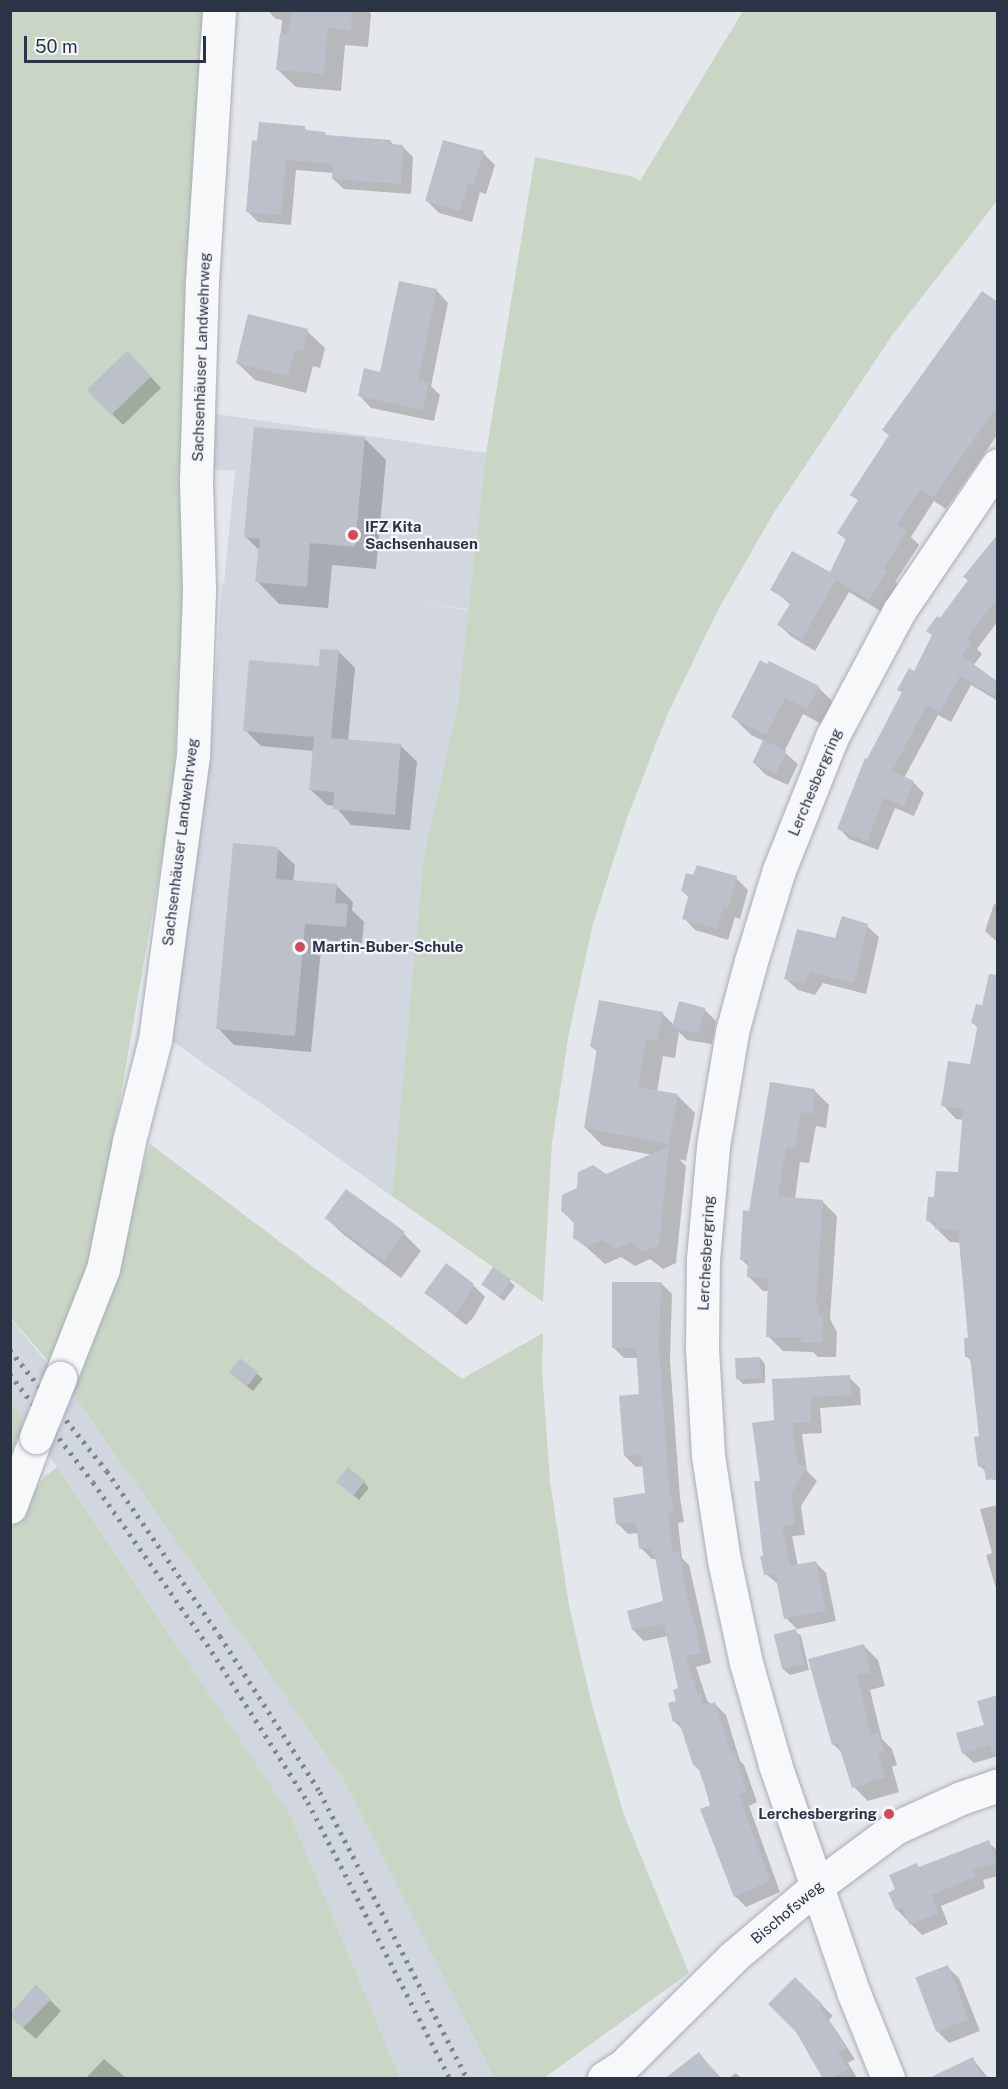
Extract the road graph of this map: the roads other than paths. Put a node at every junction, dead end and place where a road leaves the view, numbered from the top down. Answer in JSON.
{"nodes":[{"id":1,"x":219,"y":10,"type":"edge"},
{"id":2,"x":998,"y":465,"type":"edge"},
{"id":3,"x":10,"y":1507,"type":"edge"},
{"id":4,"x":998,"y":1785,"type":"edge"},
{"id":5,"x":817,"y":1886,"type":"junction"},
{"id":6,"x":604,"y":2079,"type":"edge"},
{"id":7,"x":888,"y":2079,"type":"edge"}],
"edges":[{"from":1,"to":3,"type":"street","name":"Sachsenhäuser Landwehrweg","bridge":true},
{"from":2,"to":5,"type":"street","name":"Lerchesbergring"},
{"from":4,"to":5,"type":"street","name":"Bischofsweg"},
{"from":5,"to":6,"type":"street","name":"Bischofsweg"},
{"from":5,"to":7,"type":"street","name":"Lerchesbergring"}]}
